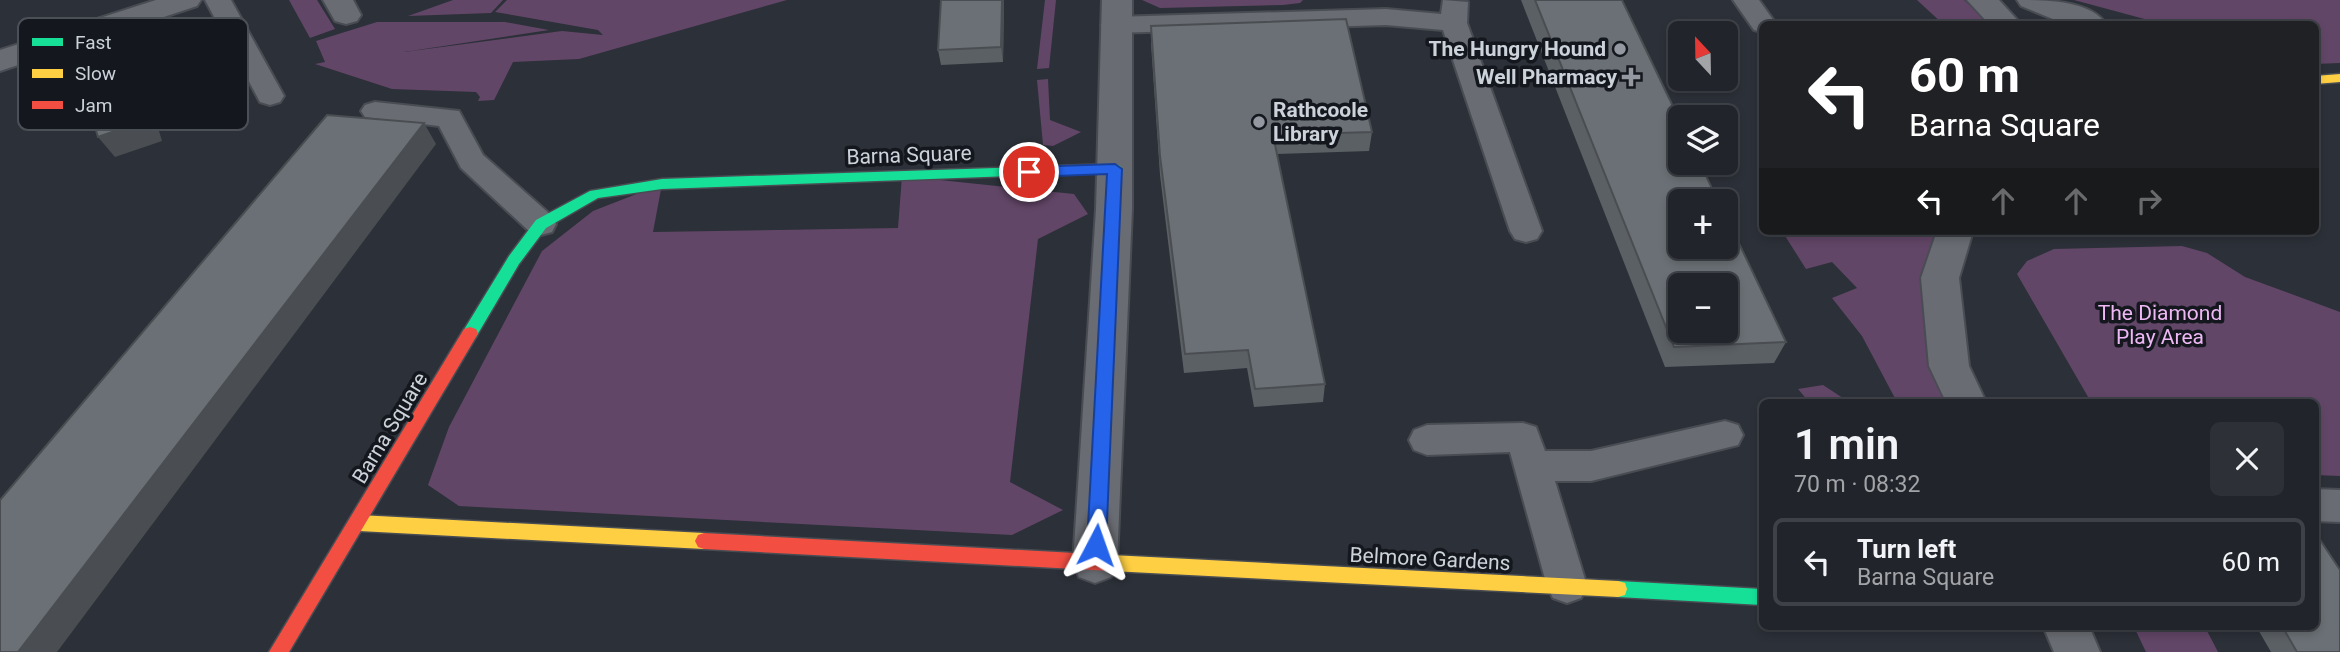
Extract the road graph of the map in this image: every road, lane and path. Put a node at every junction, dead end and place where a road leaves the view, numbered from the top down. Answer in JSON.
{"nodes":[{"id":1,"x":186,"y":0,"type":"edge"},
{"id":2,"x":218,"y":0,"type":"edge"},
{"id":3,"x":1746,"y":0,"type":"edge"},
{"id":4,"x":1982,"y":0,"type":"edge"},
{"id":5,"x":2032,"y":0,"type":"edge"},
{"id":6,"x":1455,"y":11,"type":"edge"},
{"id":7,"x":1116,"y":13,"type":"edge"},
{"id":8,"x":131,"y":18,"type":"edge"},
{"id":9,"x":228,"y":18,"type":"edge"},
{"id":10,"x":1761,"y":21,"type":"edge"},
{"id":11,"x":2003,"y":21,"type":"edge"},
{"id":12,"x":2084,"y":21,"type":"edge"},
{"id":13,"x":18,"y":55,"type":"edge"},
{"id":14,"x":248,"y":55,"type":"edge"},
{"id":15,"x":0,"y":61,"type":"edge"},
{"id":16,"x":270,"y":96,"type":"dead end"},
{"id":17,"x":375,"y":110,"type":"dead end"},
{"id":18,"x":1115,"y":169,"type":"junction"},
{"id":19,"x":541,"y":224,"type":"junction"},
{"id":20,"x":1526,"y":230,"type":"dead end"},
{"id":21,"x":1954,"y":235,"type":"edge"},
{"id":22,"x":1965,"y":399,"type":"edge"},
{"id":23,"x":1725,"y":435,"type":"dead end"},
{"id":24,"x":1427,"y":440,"type":"dead end"},
{"id":25,"x":1532,"y":466,"type":"junction"},
{"id":26,"x":2319,"y":505,"type":"edge"},
{"id":27,"x":2340,"y":506,"type":"edge"},
{"id":28,"x":359,"y":523,"type":"junction"},
{"id":29,"x":1095,"y":563,"type":"junction"},
{"id":30,"x":1567,"y":586,"type":"junction"},
{"id":31,"x":1759,"y":597,"type":"edge"},
{"id":32,"x":2068,"y":630,"type":"edge"},
{"id":33,"x":279,"y":652,"type":"edge"},
{"id":34,"x":2077,"y":652,"type":"edge"}],
"edges":[{"from":1,"to":8,"type":"street"},
{"from":2,"to":9,"type":"lane"},
{"from":3,"to":10,"type":"lane"},
{"from":4,"to":11,"type":"street"},
{"from":5,"to":12,"type":"street"},
{"from":6,"to":7,"type":"lane"},
{"from":6,"to":20,"type":"lane"},
{"from":7,"to":18,"type":"street"},
{"from":13,"to":15,"type":"street"},
{"from":14,"to":16,"type":"lane"},
{"from":17,"to":19,"type":"lane"},
{"from":18,"to":19,"type":"street","name":"Barna Square"},
{"from":18,"to":29,"type":"street"},
{"from":19,"to":28,"type":"street","name":"Barna Square"},
{"from":21,"to":22,"type":"street"},
{"from":23,"to":25,"type":"lane"},
{"from":24,"to":25,"type":"lane"},
{"from":25,"to":30,"type":"lane"},
{"from":26,"to":27,"type":"lane"},
{"from":28,"to":29,"type":"street"},
{"from":28,"to":33,"type":"street","name":"Barna Square"},
{"from":29,"to":30,"type":"street","name":"Belmore Gardens"},
{"from":30,"to":31,"type":"street","name":"Belmore Gardens"},
{"from":32,"to":34,"type":"street"}]}
